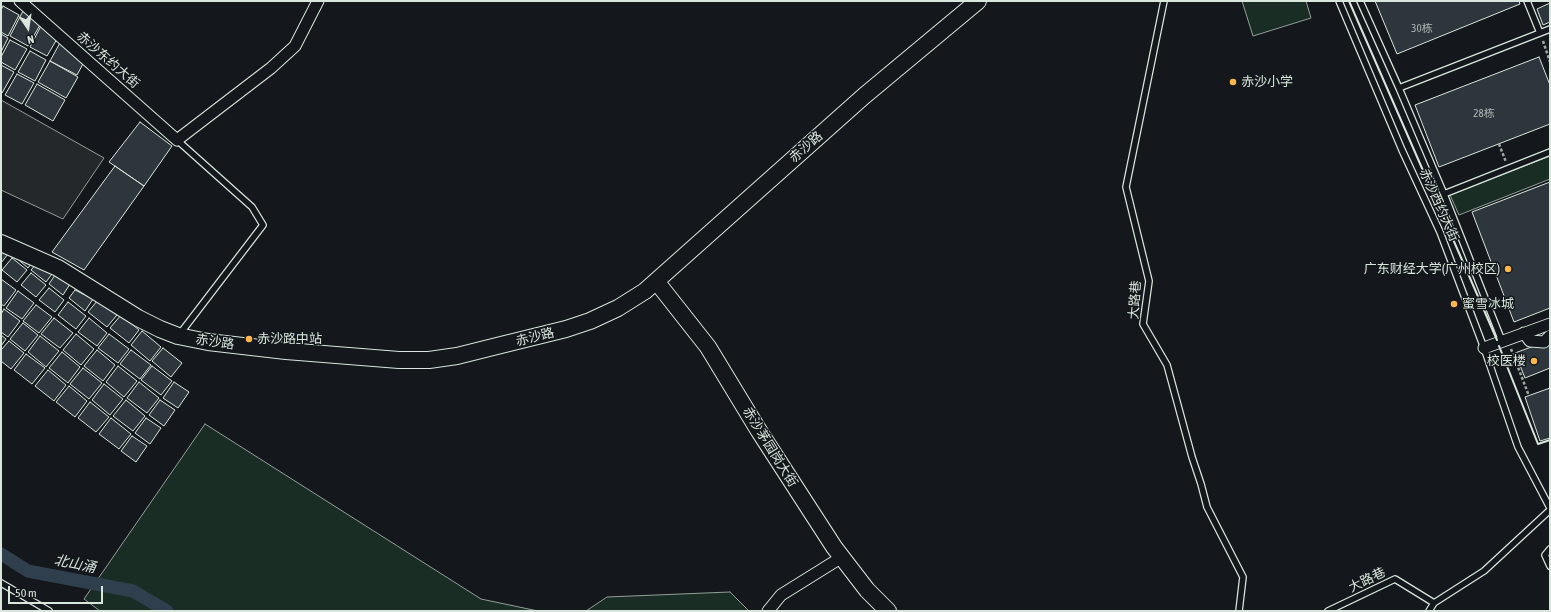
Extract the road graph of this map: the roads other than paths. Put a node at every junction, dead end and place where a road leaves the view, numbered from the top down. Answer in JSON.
{"nodes":[{"id":1,"x":20,"y":1,"type":"edge"},
{"id":2,"x":318,"y":1,"type":"edge"},
{"id":3,"x":978,"y":1,"type":"edge"},
{"id":4,"x":1164,"y":1,"type":"edge"},
{"id":5,"x":1339,"y":1,"type":"edge"},
{"id":6,"x":1360,"y":1,"type":"edge"},
{"id":7,"x":1527,"y":1,"type":"edge"},
{"id":8,"x":1550,"y":29,"type":"edge"},
{"id":9,"x":1540,"y":33,"type":"junction"},
{"id":10,"x":1398,"y":88,"type":"junction"},
{"id":11,"x":177,"y":140,"type":"junction"},
{"id":12,"x":1550,"y":152,"type":"edge"},
{"id":13,"x":1444,"y":194,"type":"junction"},
{"id":14,"x":1,"y":243,"type":"edge"},
{"id":15,"x":656,"y":281,"type":"junction"},
{"id":16,"x":1550,"y":324,"type":"edge"},
{"id":17,"x":1524,"y":333,"type":"junction"},
{"id":18,"x":178,"y":336,"type":"junction"},
{"id":19,"x":1550,"y":336,"type":"edge"},
{"id":20,"x":1504,"y":340,"type":"junction"},
{"id":21,"x":1484,"y":348,"type":"junction"},
{"id":22,"x":1550,"y":509,"type":"edge"},
{"id":23,"x":1550,"y":549,"type":"edge"},
{"id":24,"x":842,"y":557,"type":"junction"},
{"id":25,"x":1550,"y":566,"type":"edge"},
{"id":26,"x":1,"y":583,"type":"edge"},
{"id":27,"x":1434,"y":603,"type":"junction"},
{"id":28,"x":49,"y":611,"type":"edge"},
{"id":29,"x":768,"y":611,"type":"edge"},
{"id":30,"x":888,"y":611,"type":"edge"},
{"id":31,"x":1239,"y":611,"type":"edge"},
{"id":32,"x":1328,"y":611,"type":"edge"},
{"id":33,"x":1429,"y":611,"type":"edge"}],
"edges":[{"from":1,"to":11,"type":"street","name":"赤沙东约大街"},
{"from":2,"to":11,"type":"street"},
{"from":3,"to":15,"type":"street","name":"赤沙路"},
{"from":4,"to":31,"type":"lane","name":"大路巷"},
{"from":5,"to":21,"type":"lane","name":"赤沙西约大街"},
{"from":6,"to":10,"type":"lane"},
{"from":7,"to":9,"type":"lane"},
{"from":8,"to":9,"type":"lane"},
{"from":9,"to":10,"type":"lane"},
{"from":10,"to":13,"type":"lane"},
{"from":11,"to":18,"type":"lane"},
{"from":12,"to":13,"type":"lane"},
{"from":13,"to":20,"type":"lane"},
{"from":14,"to":18,"type":"street","name":"赤沙路"},
{"from":15,"to":18,"type":"street","name":"赤沙路"},
{"from":15,"to":24,"type":"street","name":"赤沙茅园岗大街"},
{"from":16,"to":17,"type":"street"},
{"from":17,"to":19,"type":"street"},
{"from":17,"to":20,"type":"street"},
{"from":20,"to":21,"type":"street"},
{"from":21,"to":22,"type":"lane","name":"赤沙西约大街"},
{"from":22,"to":27,"type":"lane"},
{"from":23,"to":25,"type":"lane"},
{"from":24,"to":29,"type":"street"},
{"from":24,"to":30,"type":"street","name":"赤沙茅园岗大街"},
{"from":26,"to":28,"type":"lane"},
{"from":27,"to":32,"type":"lane","name":"大路巷"},
{"from":27,"to":33,"type":"lane"}]}
